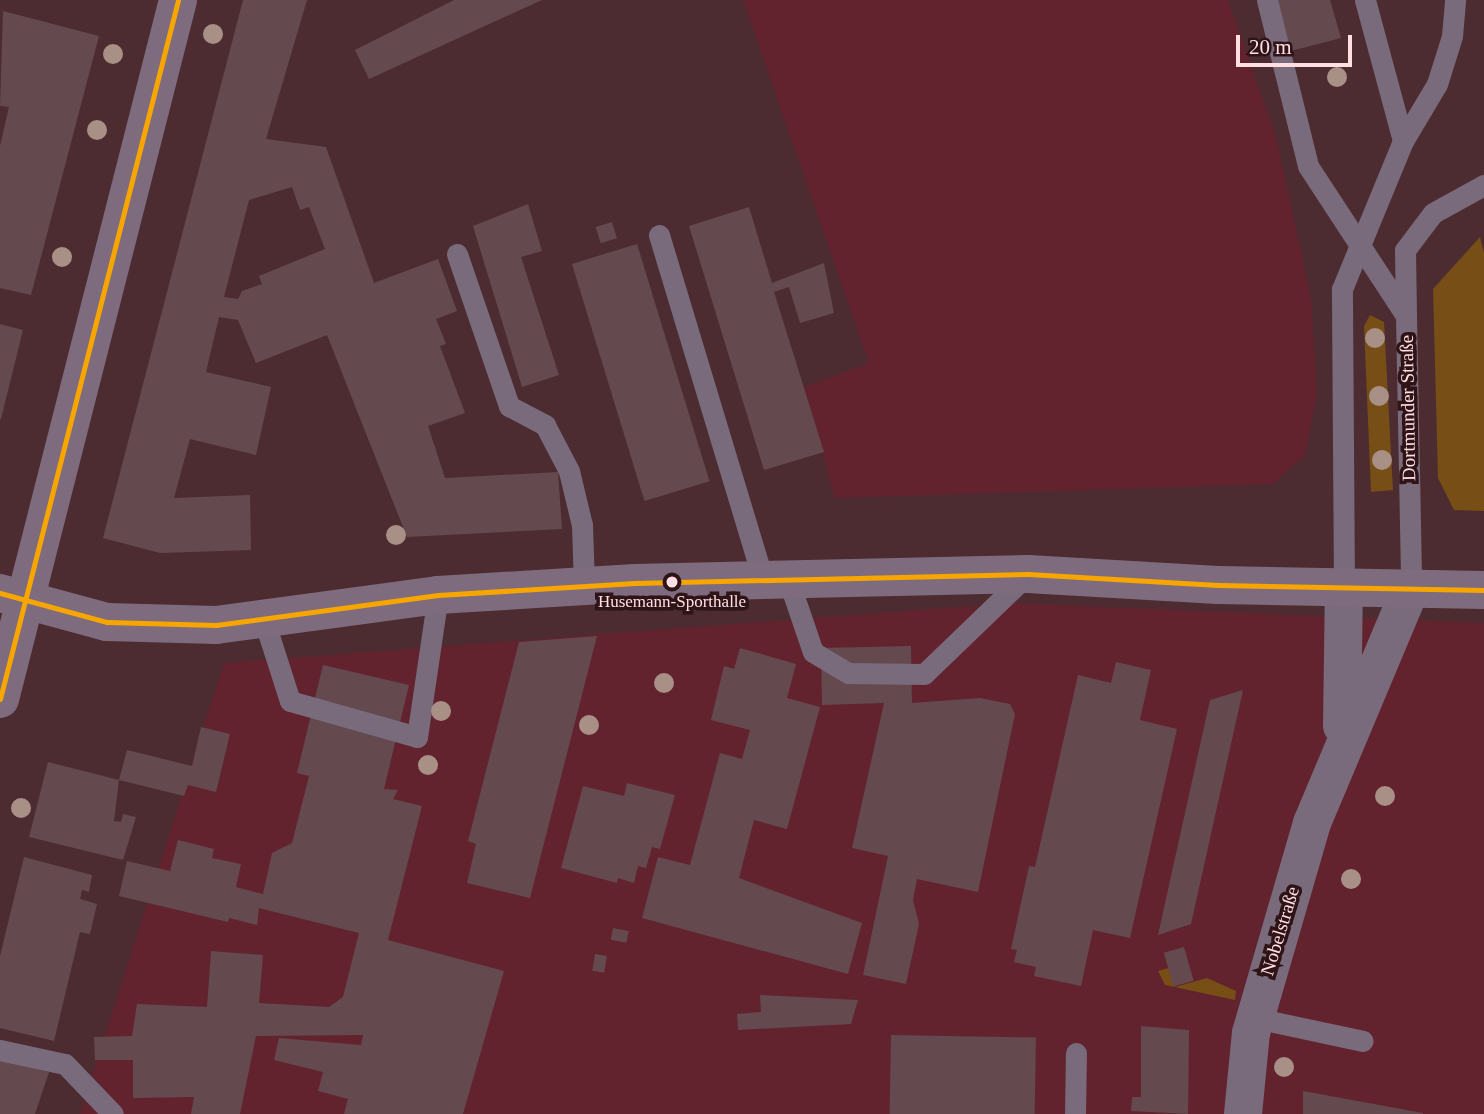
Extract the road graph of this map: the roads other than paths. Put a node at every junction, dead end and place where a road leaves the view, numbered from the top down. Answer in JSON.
{"nodes":[{"id":1,"x":178,"y":0,"type":"edge"},
{"id":2,"x":1268,"y":0,"type":"edge"},
{"id":3,"x":1365,"y":0,"type":"edge"},
{"id":4,"x":1455,"y":0,"type":"edge"},
{"id":5,"x":1403,"y":141,"type":"junction"},
{"id":6,"x":1484,"y":186,"type":"edge"},
{"id":7,"x":659,"y":235,"type":"dead end"},
{"id":8,"x":1360,"y":242,"type":"junction"},
{"id":9,"x":457,"y":254,"type":"dead end"},
{"id":10,"x":1406,"y":316,"type":"junction"},
{"id":11,"x":1028,"y":574,"type":"junction"},
{"id":12,"x":776,"y":580,"type":"junction"},
{"id":13,"x":584,"y":586,"type":"junction"},
{"id":14,"x":1411,"y":587,"type":"junction"},
{"id":15,"x":1344,"y":588,"type":"junction"},
{"id":16,"x":1484,"y":590,"type":"edge"},
{"id":17,"x":438,"y":595,"type":"junction"},
{"id":18,"x":12,"y":598,"type":"edge"},
{"id":19,"x":263,"y":617,"type":"junction"},
{"id":20,"x":0,"y":699,"type":"edge"},
{"id":21,"x":1340,"y":753,"type":"junction"},
{"id":22,"x":1255,"y":1018,"type":"junction"},
{"id":23,"x":1363,"y":1041,"type":"dead end"},
{"id":24,"x":0,"y":1050,"type":"edge"},
{"id":25,"x":1076,"y":1053,"type":"dead end"},
{"id":26,"x":113,"y":1114,"type":"edge"},
{"id":27,"x":1075,"y":1114,"type":"edge"},
{"id":28,"x":1243,"y":1114,"type":"edge"}],
"edges":[{"from":1,"to":18,"type":"main road"},
{"from":2,"to":8,"type":"lane","name":"Dortmunder Straße"},
{"from":3,"to":5,"type":"lane"},
{"from":4,"to":5,"type":"lane"},
{"from":5,"to":8,"type":"lane"},
{"from":6,"to":10,"type":"lane"},
{"from":7,"to":12,"type":"lane"},
{"from":8,"to":10,"type":"lane","name":"Dortmunder Straße"},
{"from":8,"to":15,"type":"lane"},
{"from":9,"to":13,"type":"lane"},
{"from":10,"to":14,"type":"lane","name":"Dortmunder Straße"},
{"from":11,"to":12,"type":"main road"},
{"from":11,"to":12,"type":"lane"},
{"from":11,"to":15,"type":"main road"},
{"from":12,"to":13,"type":"main road"},
{"from":13,"to":17,"type":"main road"},
{"from":14,"to":15,"type":"main road"},
{"from":14,"to":16,"type":"main road"},
{"from":14,"to":21,"type":"street","name":"Nobelstraße"},
{"from":15,"to":21,"type":"street","name":"Nobelstraße"},
{"from":17,"to":19,"type":"main road"},
{"from":17,"to":19,"type":"lane"},
{"from":18,"to":19,"type":"main road"},
{"from":18,"to":20,"type":"main road"},
{"from":21,"to":22,"type":"street","name":"Nobelstraße"},
{"from":22,"to":23,"type":"lane"},
{"from":22,"to":28,"type":"street","name":"Nobelstraße"},
{"from":24,"to":26,"type":"lane"},
{"from":25,"to":27,"type":"lane"}]}
